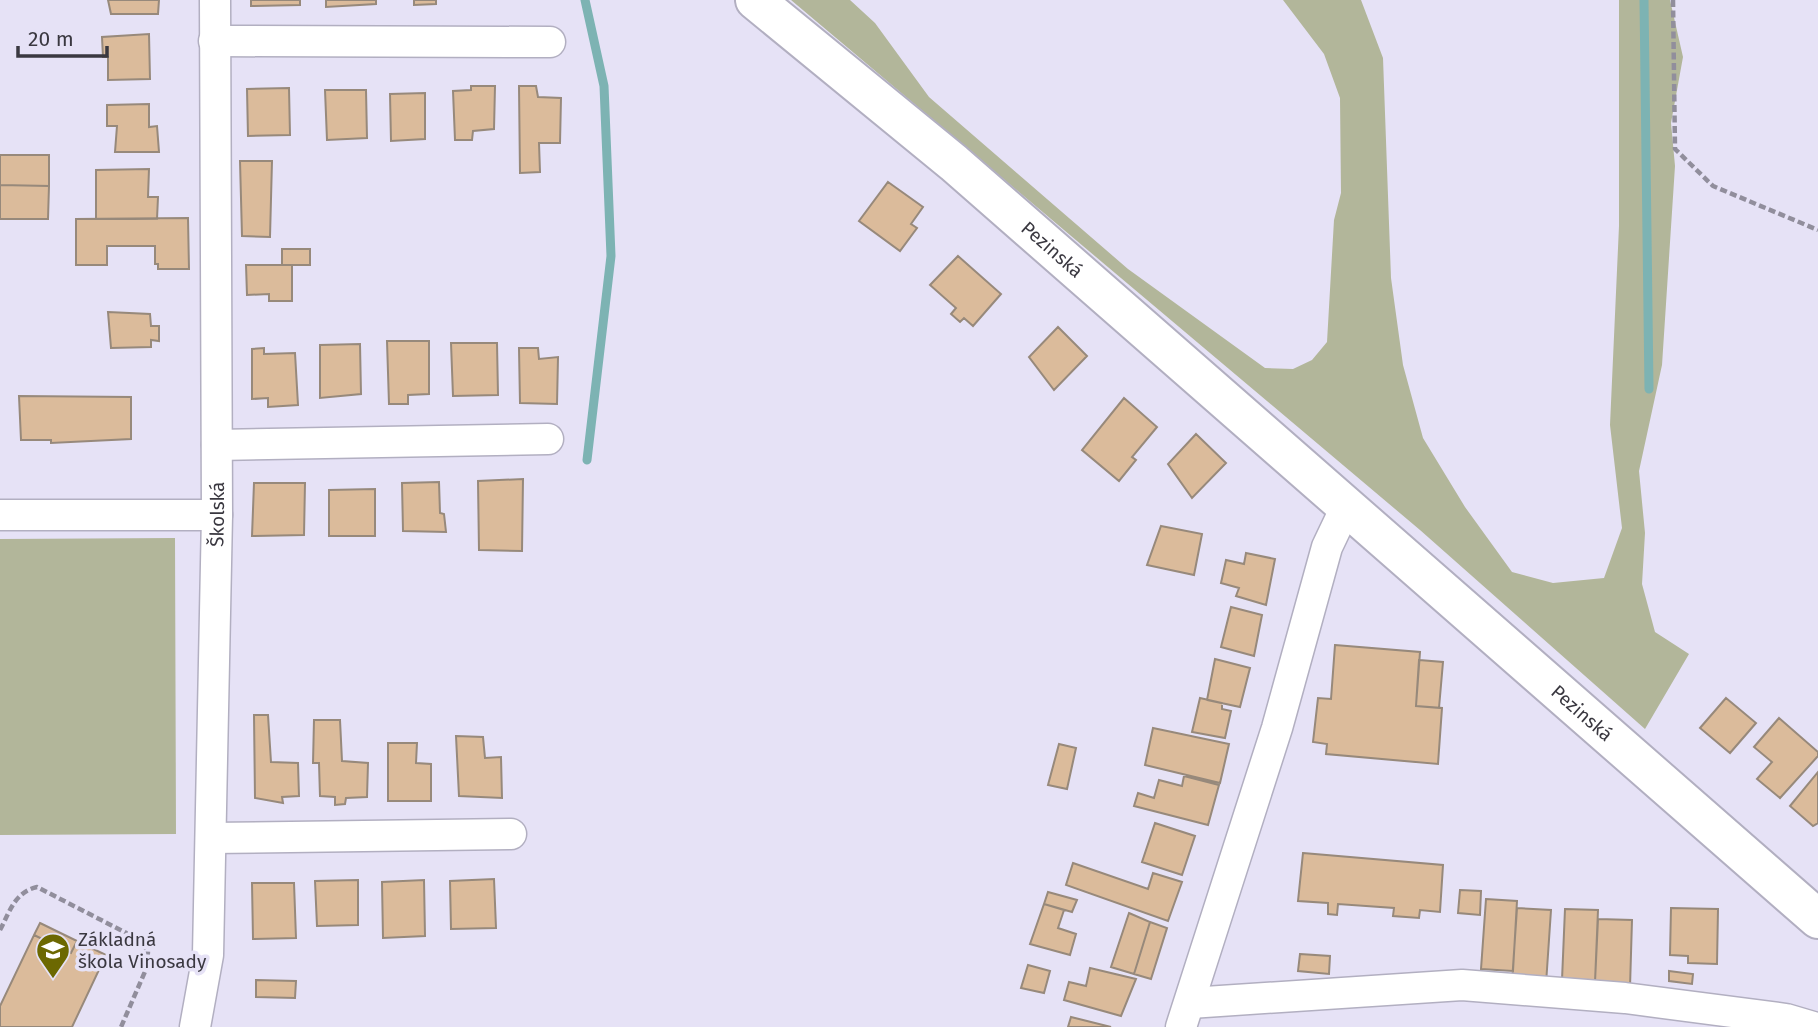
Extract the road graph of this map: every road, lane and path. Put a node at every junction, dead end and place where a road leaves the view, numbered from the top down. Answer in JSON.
{"nodes":[{"id":1,"x":215,"y":0,"type":"edge"},
{"id":2,"x":755,"y":0,"type":"edge"},
{"id":3,"x":1673,"y":0,"type":"edge"},
{"id":4,"x":214,"y":41,"type":"junction"},
{"id":5,"x":550,"y":42,"type":"dead end"},
{"id":6,"x":1818,"y":230,"type":"edge"},
{"id":7,"x":548,"y":439,"type":"dead end"},
{"id":8,"x":217,"y":445,"type":"junction"},
{"id":9,"x":1347,"y":505,"type":"junction"},
{"id":10,"x":0,"y":515,"type":"edge"},
{"id":11,"x":217,"y":515,"type":"junction"},
{"id":12,"x":511,"y":834,"type":"dead end"},
{"id":13,"x":211,"y":838,"type":"junction"},
{"id":14,"x":1818,"y":919,"type":"edge"},
{"id":15,"x":0,"y":930,"type":"edge"},
{"id":16,"x":1185,"y":1015,"type":"edge"},
{"id":17,"x":121,"y":1027,"type":"edge"},
{"id":18,"x":195,"y":1027,"type":"edge"},
{"id":19,"x":1812,"y":1027,"type":"edge"}],
"edges":[{"from":1,"to":4,"type":"street","name":"Školská"},
{"from":2,"to":9,"type":"main road","name":"Pezinská"},
{"from":3,"to":6,"type":"path"},
{"from":4,"to":5,"type":"street"},
{"from":4,"to":8,"type":"street","name":"Školská"},
{"from":7,"to":8,"type":"street"},
{"from":8,"to":11,"type":"street","name":"Školská"},
{"from":9,"to":14,"type":"main road","name":"Pezinská"},
{"from":9,"to":16,"type":"street"},
{"from":10,"to":11,"type":"street"},
{"from":11,"to":13,"type":"street","name":"Školská"},
{"from":12,"to":13,"type":"street"},
{"from":13,"to":18,"type":"street","name":"Školská"},
{"from":15,"to":17,"type":"path"},
{"from":16,"to":19,"type":"street"}]}
